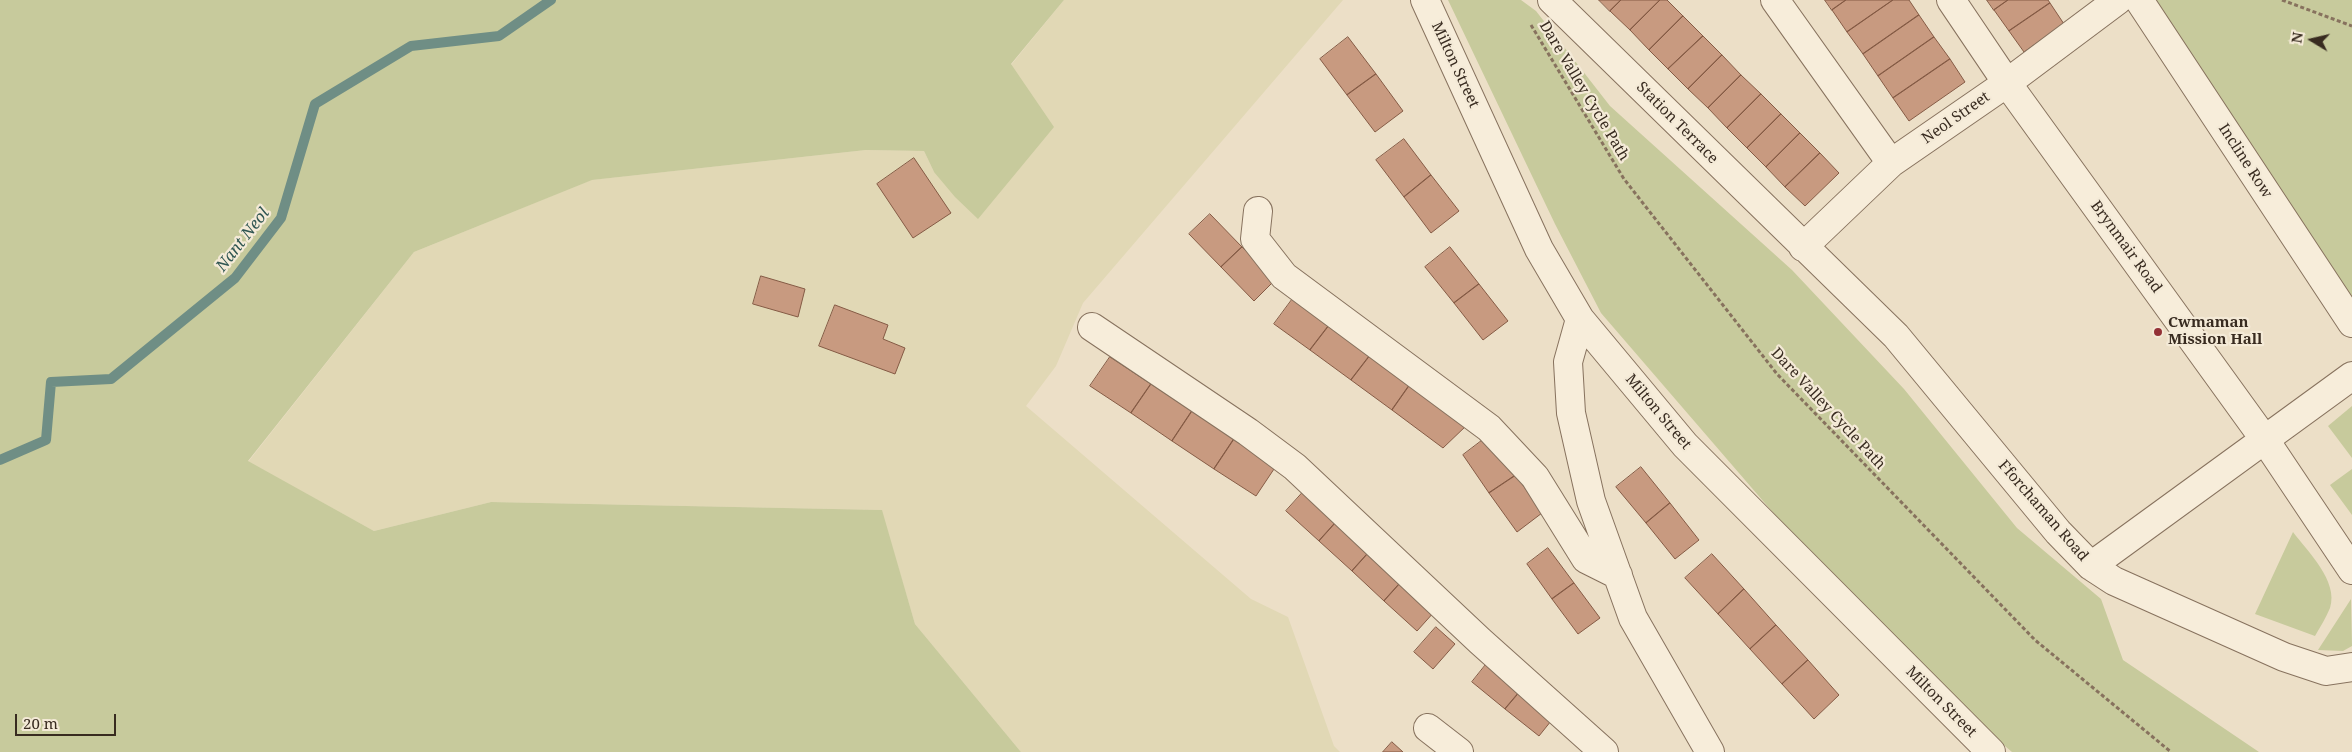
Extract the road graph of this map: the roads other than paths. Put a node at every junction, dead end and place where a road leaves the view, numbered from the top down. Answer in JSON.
{"nodes":[{"id":1,"x":1425,"y":0,"type":"edge"},
{"id":2,"x":1552,"y":0,"type":"edge"},
{"id":3,"x":1776,"y":0,"type":"edge"},
{"id":4,"x":1951,"y":0,"type":"edge"},
{"id":5,"x":2118,"y":0,"type":"edge"},
{"id":6,"x":2139,"y":0,"type":"edge"},
{"id":7,"x":2008,"y":83,"type":"junction"},
{"id":8,"x":1891,"y":163,"type":"junction"},
{"id":9,"x":1258,"y":212,"type":"dead end"},
{"id":10,"x":1803,"y":247,"type":"junction"},
{"id":11,"x":1580,"y":319,"type":"junction"},
{"id":12,"x":2352,"y":323,"type":"edge"},
{"id":13,"x":1092,"y":327,"type":"dead end"},
{"id":14,"x":2352,"y":376,"type":"edge"},
{"id":15,"x":2265,"y":440,"type":"junction"},
{"id":16,"x":2091,"y":566,"type":"junction"},
{"id":17,"x":2352,"y":570,"type":"edge"},
{"id":18,"x":1618,"y":575,"type":"junction"},
{"id":19,"x":2352,"y":667,"type":"edge"},
{"id":20,"x":1428,"y":728,"type":"dead end"},
{"id":21,"x":1459,"y":752,"type":"edge"},
{"id":22,"x":1604,"y":752,"type":"edge"},
{"id":23,"x":1710,"y":752,"type":"edge"},
{"id":24,"x":1991,"y":752,"type":"edge"}],
"edges":[{"from":1,"to":11,"type":"street","name":"Milton Street"},
{"from":2,"to":10,"type":"street","name":"Station Terrace"},
{"from":3,"to":8,"type":"street"},
{"from":4,"to":7,"type":"street","name":"Brynmair Road"},
{"from":5,"to":7,"type":"street","name":"Neol Street"},
{"from":6,"to":12,"type":"street","name":"Incline Row"},
{"from":7,"to":8,"type":"street","name":"Neol Street"},
{"from":7,"to":15,"type":"street","name":"Brynmair Road"},
{"from":8,"to":10,"type":"street","name":"Neol Street"},
{"from":9,"to":18,"type":"street"},
{"from":10,"to":16,"type":"street","name":"Fforchaman Road"},
{"from":11,"to":18,"type":"street"},
{"from":11,"to":24,"type":"street","name":"Milton Street"},
{"from":13,"to":22,"type":"street"},
{"from":14,"to":15,"type":"street"},
{"from":15,"to":16,"type":"street"},
{"from":15,"to":17,"type":"street","name":"Brynmair Road"},
{"from":16,"to":19,"type":"street","name":"Fforchaman Road"},
{"from":18,"to":23,"type":"street"},
{"from":20,"to":21,"type":"street"}]}
